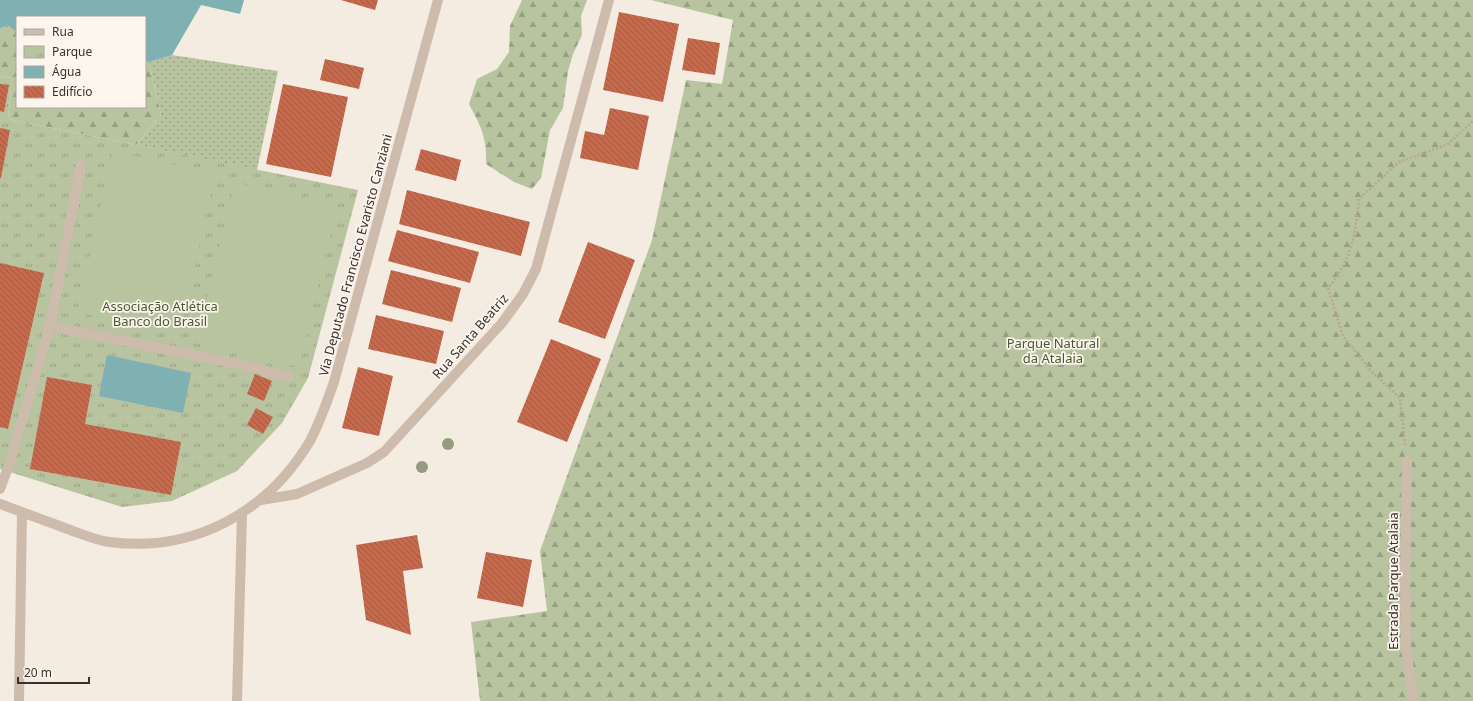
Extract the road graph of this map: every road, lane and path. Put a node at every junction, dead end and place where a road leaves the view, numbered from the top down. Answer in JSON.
{"nodes":[{"id":1,"x":438,"y":0,"type":"edge"},
{"id":2,"x":609,"y":0,"type":"edge"},
{"id":3,"x":1473,"y":121,"type":"edge"},
{"id":4,"x":81,"y":165,"type":"dead end"},
{"id":5,"x":50,"y":326,"type":"junction"},
{"id":6,"x":288,"y":377,"type":"dead end"},
{"id":7,"x":1407,"y":461,"type":"joint"},
{"id":8,"x":0,"y":489,"type":"edge"},
{"id":9,"x":261,"y":500,"type":"junction"},
{"id":10,"x":0,"y":504,"type":"edge"},
{"id":11,"x":22,"y":513,"type":"junction"},
{"id":12,"x":242,"y":514,"type":"junction"},
{"id":13,"x":19,"y":701,"type":"edge"},
{"id":14,"x":237,"y":701,"type":"edge"},
{"id":15,"x":1412,"y":701,"type":"edge"}],
"edges":[{"from":1,"to":9,"type":"street","name":"Via Deputado Francisco Evaristo Canziani"},
{"from":2,"to":9,"type":"street","name":"Rua Santa Beatriz"},
{"from":3,"to":7,"type":"path"},
{"from":4,"to":5,"type":"street"},
{"from":5,"to":6,"type":"street"},
{"from":5,"to":8,"type":"street"},
{"from":7,"to":15,"type":"street","name":"Estrada Parque Atalaia"},
{"from":9,"to":12,"type":"street","name":"Via Deputado Francisco Evaristo Canziani"},
{"from":10,"to":11,"type":"street","name":"Via Deputado Francisco Evaristo Canziani"},
{"from":11,"to":12,"type":"street","name":"Via Deputado Francisco Evaristo Canziani"},
{"from":11,"to":13,"type":"street"},
{"from":12,"to":14,"type":"street"}]}
